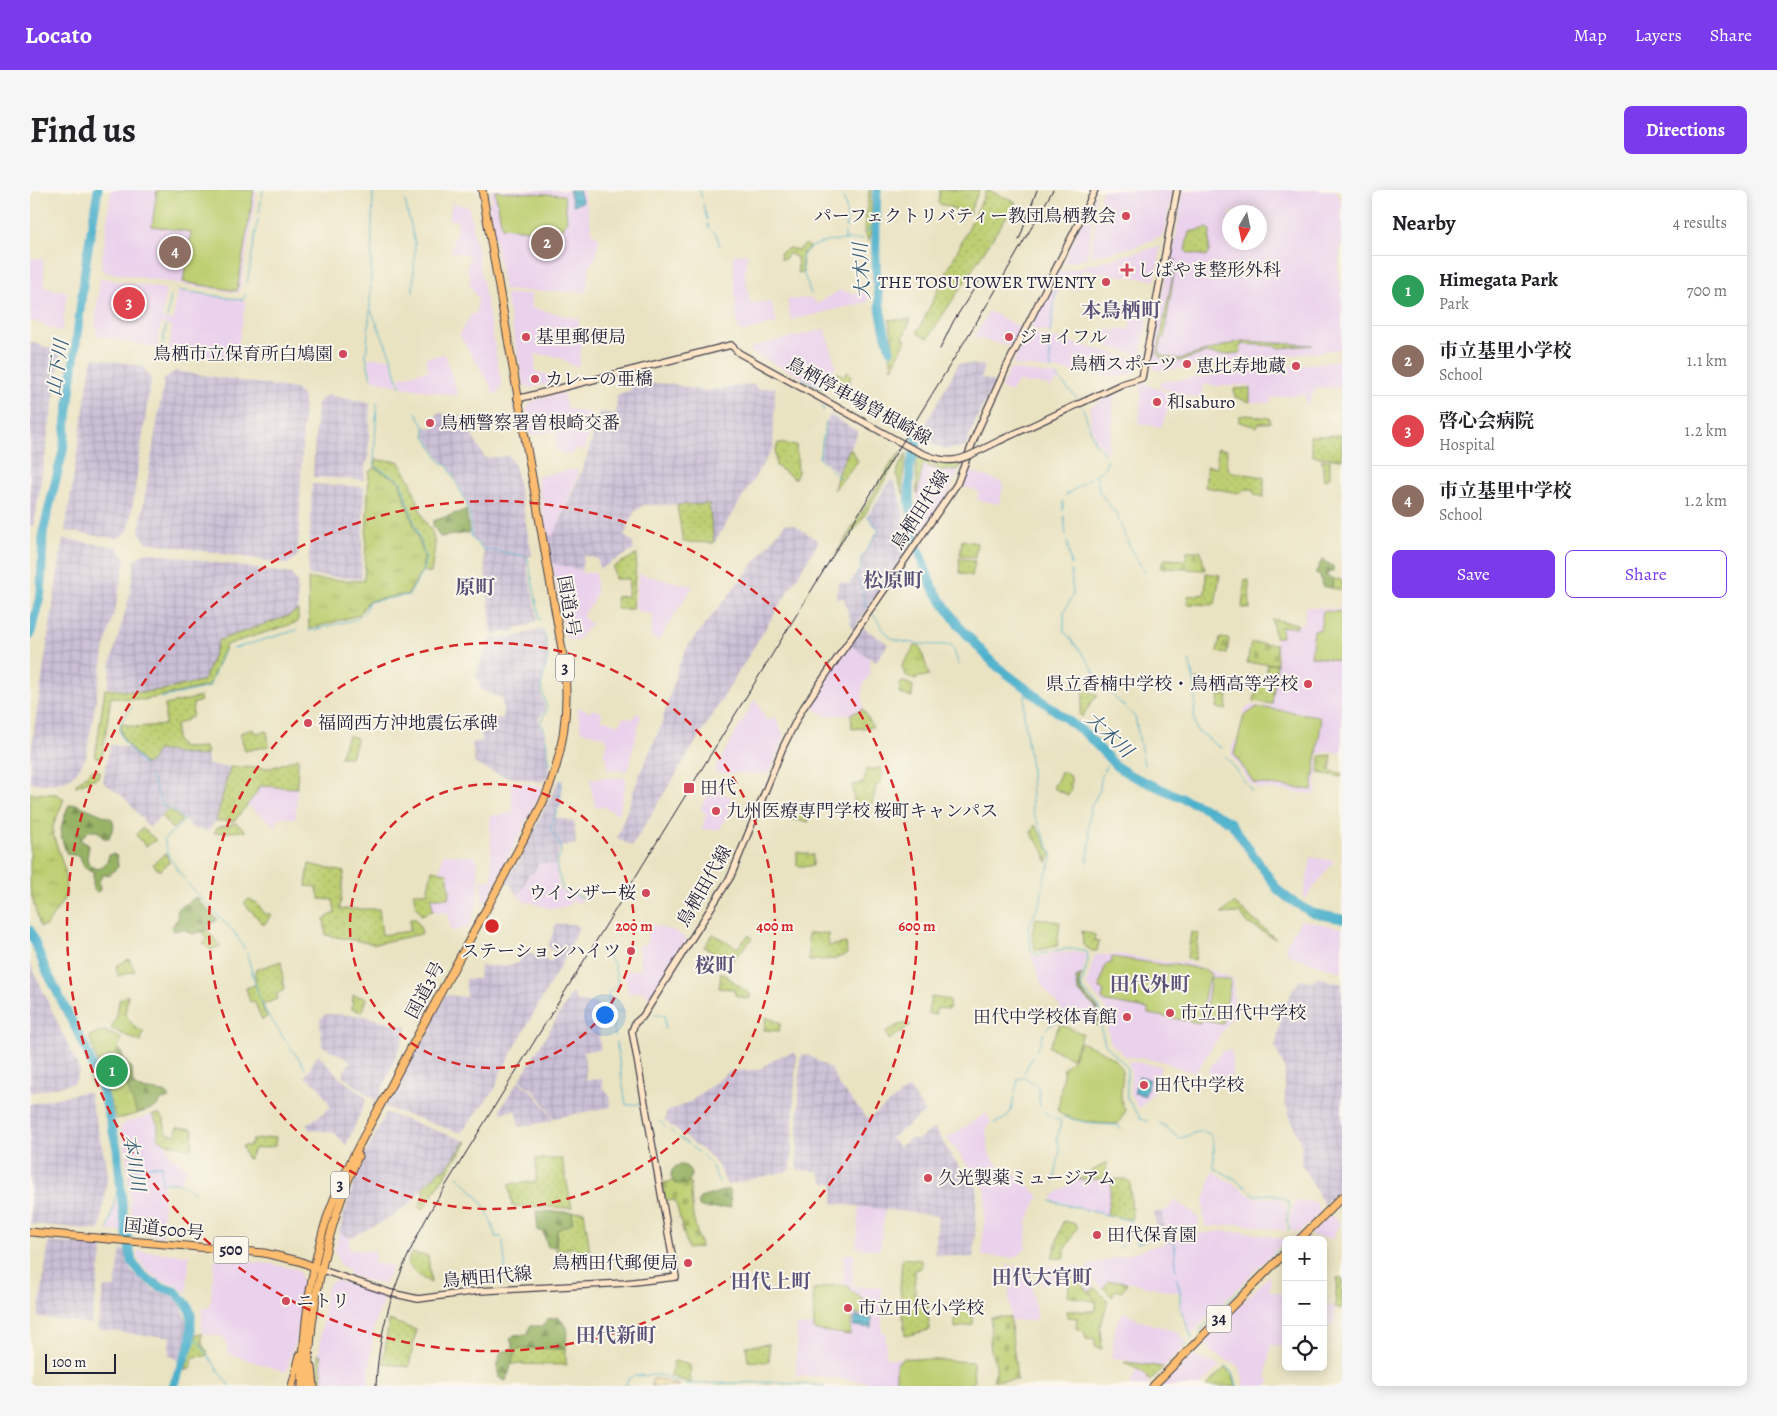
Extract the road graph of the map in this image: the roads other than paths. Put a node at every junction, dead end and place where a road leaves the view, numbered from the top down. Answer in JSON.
{"nodes":[{"id":1,"x":482,"y":190,"type":"edge"},
{"id":2,"x":1095,"y":190,"type":"edge"},
{"id":3,"x":1177,"y":190,"type":"edge"},
{"id":4,"x":517,"y":399,"type":"junction"},
{"id":5,"x":1342,"y":1197,"type":"edge"},
{"id":6,"x":30,"y":1232,"type":"edge"},
{"id":7,"x":1302,"y":1236,"type":"edge"},
{"id":8,"x":1282,"y":1256,"type":"edge"},
{"id":9,"x":319,"y":1269,"type":"junction"},
{"id":10,"x":308,"y":1332,"type":"junction"},
{"id":11,"x":292,"y":1386,"type":"edge"},
{"id":12,"x":302,"y":1386,"type":"edge"},
{"id":13,"x":308,"y":1386,"type":"edge"},
{"id":14,"x":314,"y":1386,"type":"edge"},
{"id":15,"x":1153,"y":1386,"type":"edge"}],
"edges":[{"from":1,"to":4,"type":"highway","name":"国道3号","number":"3"},
{"from":2,"to":9,"type":"main road","name":"鳥栖田代線"},
{"from":3,"to":4,"type":"main road","name":"鳥栖停車場曽根崎線","bridge":true},
{"from":4,"to":9,"type":"highway","name":"国道3号","number":"3"},
{"from":5,"to":7,"type":"highway"},
{"from":6,"to":9,"type":"highway","name":"国道500号","number":"500"},
{"from":8,"to":15,"type":"highway","number":"34"},
{"from":9,"to":10,"type":"highway","name":"国道3号","number":"3"},
{"from":10,"to":11,"type":"highway"},
{"from":10,"to":12,"type":"highway","name":"国道3号","number":"3"},
{"from":10,"to":13,"type":"highway","name":"国道3号","number":"3"},
{"from":10,"to":14,"type":"highway"}]}
